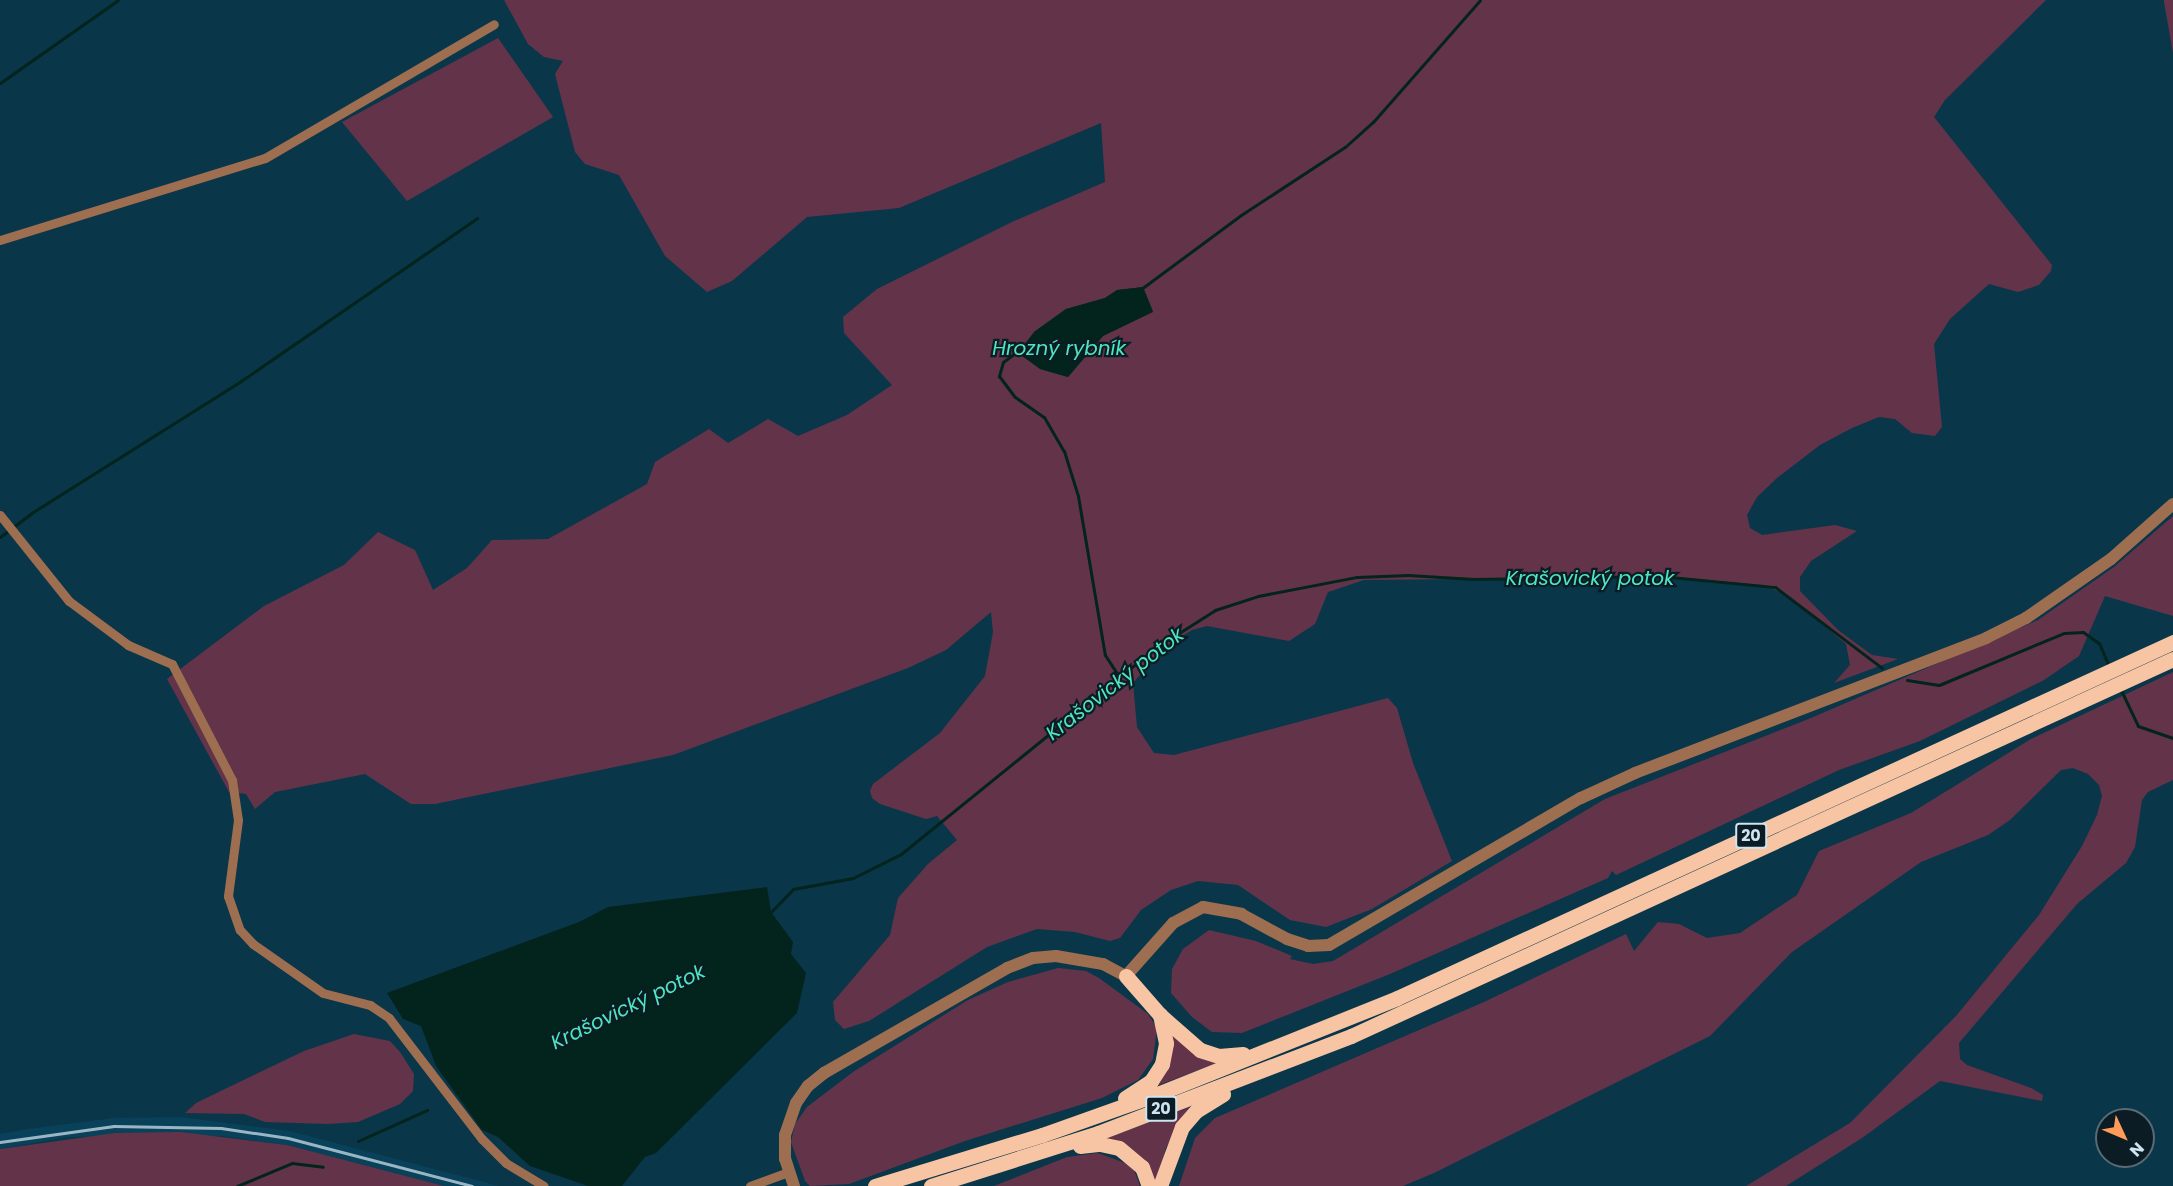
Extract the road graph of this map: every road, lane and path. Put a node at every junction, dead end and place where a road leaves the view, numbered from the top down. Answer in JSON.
{"nodes":[{"id":1,"x":494,"y":24,"type":"dead end"},
{"id":2,"x":0,"y":240,"type":"edge"},
{"id":3,"x":2173,"y":504,"type":"edge"},
{"id":4,"x":0,"y":515,"type":"edge"},
{"id":5,"x":2173,"y":642,"type":"edge"},
{"id":6,"x":2173,"y":659,"type":"edge"},
{"id":7,"x":2128,"y":671,"type":"junction"},
{"id":8,"x":2107,"y":680,"type":"junction"},
{"id":9,"x":1126,"y":976,"type":"junction"},
{"id":10,"x":1160,"y":1016,"type":"junction"},
{"id":11,"x":1276,"y":1048,"type":"junction"},
{"id":12,"x":1270,"y":1067,"type":"junction"},
{"id":13,"x":1088,"y":1118,"type":"junction"},
{"id":14,"x":1050,"y":1149,"type":"junction"},
{"id":15,"x":788,"y":1172,"type":"junction"},
{"id":16,"x":544,"y":1186,"type":"edge"},
{"id":17,"x":750,"y":1186,"type":"edge"},
{"id":18,"x":794,"y":1186,"type":"edge"},
{"id":19,"x":875,"y":1186,"type":"edge"},
{"id":20,"x":931,"y":1186,"type":"edge"},
{"id":21,"x":1149,"y":1186,"type":"edge"},
{"id":22,"x":1160,"y":1186,"type":"edge"}],
"edges":[{"from":1,"to":2,"type":"street"},
{"from":3,"to":9,"type":"street"},
{"from":4,"to":16,"type":"street"},
{"from":5,"to":7,"type":"highway","number":"20"},
{"from":6,"to":7,"type":"highway","number":"20"},
{"from":7,"to":8,"type":"highway","number":"20"},
{"from":8,"to":11,"type":"highway","number":"20"},
{"from":8,"to":12,"type":"highway","number":"20"},
{"from":9,"to":10,"type":"highway"},
{"from":9,"to":15,"type":"street"},
{"from":10,"to":11,"type":"highway"},
{"from":10,"to":13,"type":"highway"},
{"from":11,"to":13,"type":"highway","number":"20"},
{"from":12,"to":14,"type":"highway","number":"20"},
{"from":12,"to":22,"type":"highway"},
{"from":13,"to":19,"type":"highway","number":"20"},
{"from":14,"to":20,"type":"highway","number":"20"},
{"from":14,"to":21,"type":"highway"},
{"from":15,"to":17,"type":"street"},
{"from":15,"to":18,"type":"street"}]}
